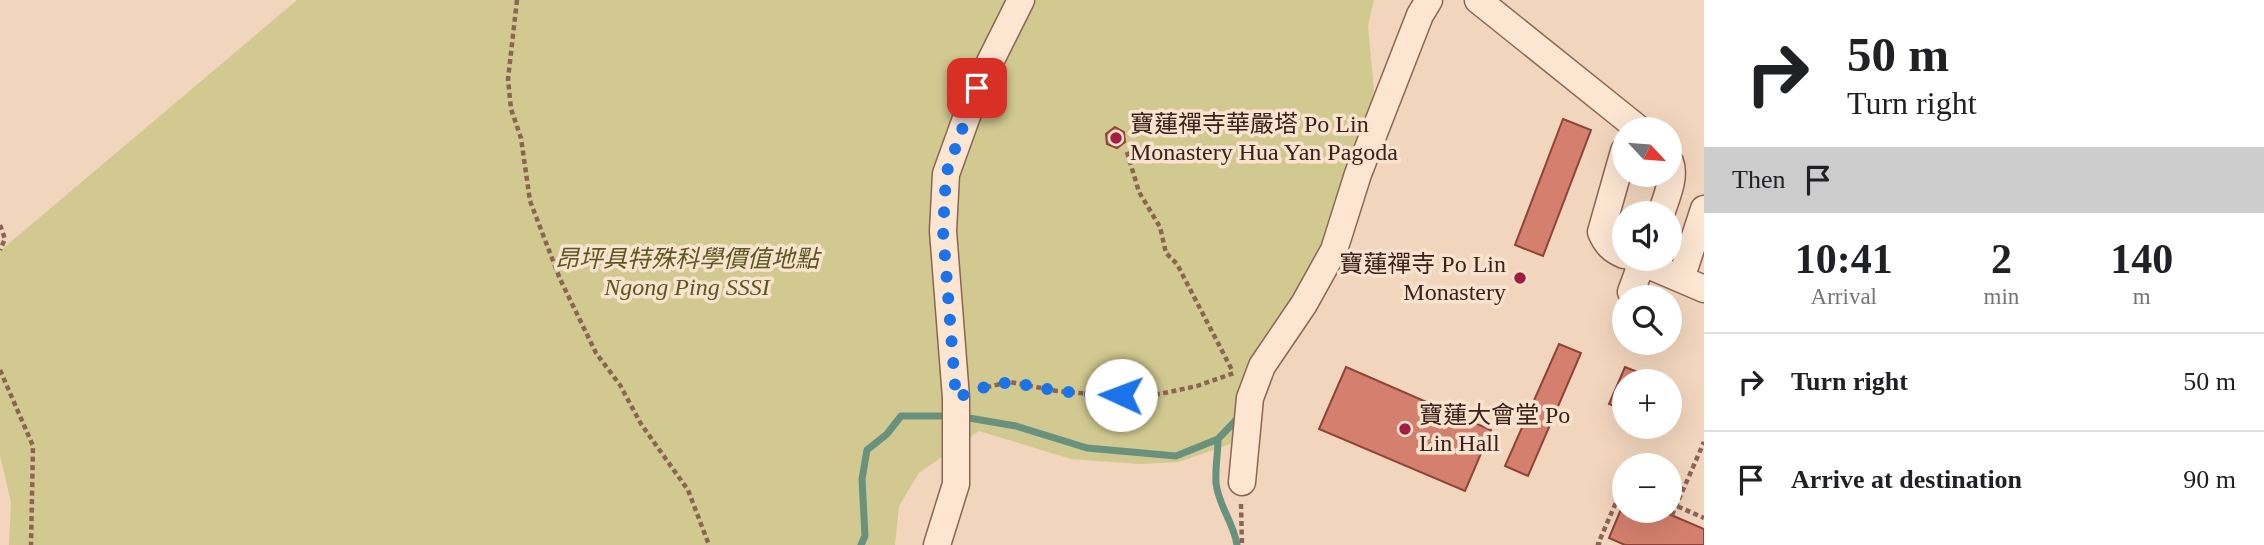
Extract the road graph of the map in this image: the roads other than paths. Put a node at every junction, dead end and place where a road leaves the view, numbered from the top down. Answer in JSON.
{"nodes":[{"id":1,"x":1021,"y":0,"type":"edge"},
{"id":2,"x":1429,"y":0,"type":"edge"},
{"id":3,"x":1478,"y":0,"type":"edge"},
{"id":4,"x":1622,"y":117,"type":"edge"},
{"id":5,"x":1614,"y":187,"type":"edge"},
{"id":6,"x":1704,"y":209,"type":"edge"},
{"id":7,"x":1612,"y":249,"type":"edge"},
{"id":8,"x":1663,"y":271,"type":"edge"},
{"id":9,"x":1693,"y":284,"type":"edge"},
{"id":10,"x":1242,"y":482,"type":"road end"},
{"id":11,"x":937,"y":545,"type":"edge"}],
"edges":[{"from":1,"to":11,"type":"street"},
{"from":2,"to":10,"type":"street"},
{"from":3,"to":4,"type":"street"},
{"from":5,"to":7,"type":"street"},
{"from":6,"to":9,"type":"street"},
{"from":8,"to":9,"type":"street"}]}
